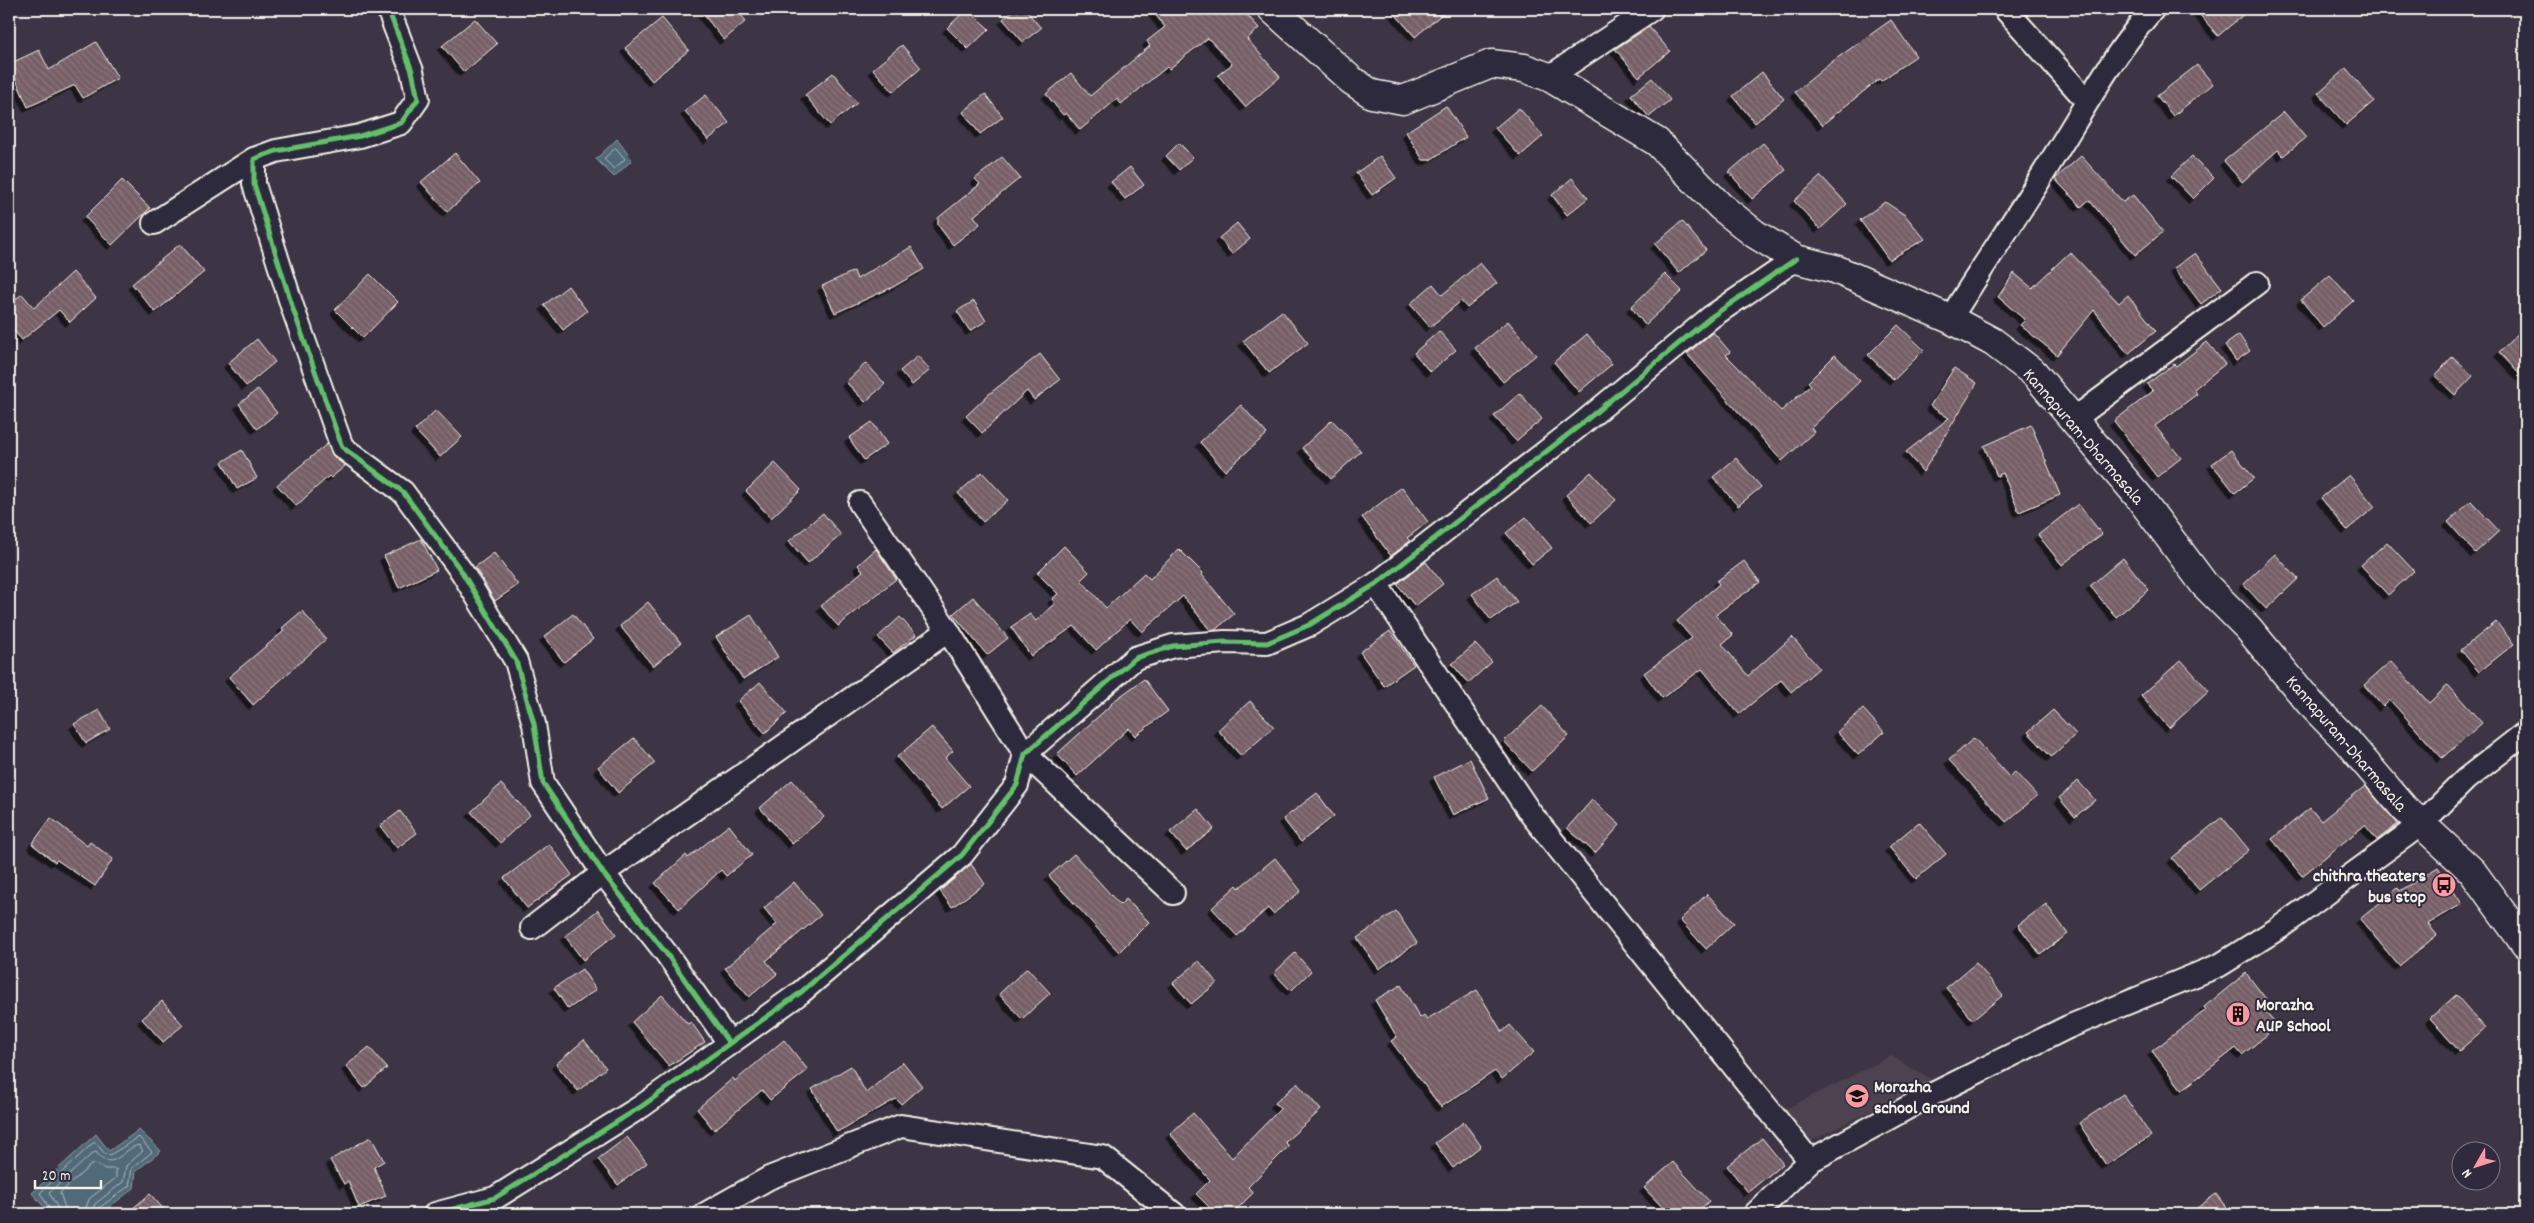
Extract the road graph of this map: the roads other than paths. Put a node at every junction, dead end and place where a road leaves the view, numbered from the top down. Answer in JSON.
{"nodes":[{"id":1,"x":388,"y":9,"type":"edge"},
{"id":2,"x":1272,"y":9,"type":"edge"},
{"id":3,"x":1652,"y":9,"type":"edge"},
{"id":4,"x":2005,"y":9,"type":"edge"},
{"id":5,"x":2153,"y":9,"type":"edge"},
{"id":6,"x":1549,"y":77,"type":"junction"},
{"id":7,"x":2087,"y":101,"type":"junction"},
{"id":8,"x":254,"y":159,"type":"junction"},
{"id":9,"x":154,"y":223,"type":"dead end"},
{"id":10,"x":1796,"y":259,"type":"junction"},
{"id":11,"x":2257,"y":283,"type":"dead end"},
{"id":12,"x":1950,"y":319,"type":"junction"},
{"id":13,"x":2074,"y":419,"type":"junction"},
{"id":14,"x":860,"y":503,"type":"dead end"},
{"id":15,"x":1376,"y":584,"type":"junction"},
{"id":16,"x":948,"y":631,"type":"junction"},
{"id":17,"x":2525,"y":733,"type":"edge"},
{"id":18,"x":1025,"y":754,"type":"junction"},
{"id":19,"x":2420,"y":825,"type":"junction"},
{"id":20,"x":602,"y":873,"type":"junction"},
{"id":21,"x":1173,"y":893,"type":"dead end"},
{"id":22,"x":532,"y":928,"type":"dead end"},
{"id":23,"x":2525,"y":944,"type":"edge"},
{"id":24,"x":729,"y":1044,"type":"junction"},
{"id":25,"x":1810,"y":1161,"type":"junction"},
{"id":26,"x":498,"y":1206,"type":"edge"},
{"id":27,"x":435,"y":1214,"type":"edge"},
{"id":28,"x":705,"y":1214,"type":"edge"},
{"id":29,"x":1174,"y":1214,"type":"edge"},
{"id":30,"x":1755,"y":1214,"type":"edge"}],
"edges":[{"from":1,"to":8,"type":"street"},
{"from":2,"to":6,"type":"main road","name":"Kannapuram-Dharmasala"},
{"from":3,"to":6,"type":"street"},
{"from":4,"to":7,"type":"street"},
{"from":5,"to":7,"type":"street"},
{"from":6,"to":10,"type":"main road","name":"Kannapuram-Dharmasala"},
{"from":7,"to":12,"type":"street"},
{"from":8,"to":9,"type":"street"},
{"from":8,"to":20,"type":"street"},
{"from":10,"to":12,"type":"main road","name":"Kannapuram-Dharmasala"},
{"from":10,"to":15,"type":"street"},
{"from":11,"to":13,"type":"street"},
{"from":12,"to":13,"type":"main road","name":"Kannapuram-Dharmasala"},
{"from":13,"to":19,"type":"main road","name":"Kannapuram-Dharmasala"},
{"from":14,"to":16,"type":"street"},
{"from":15,"to":18,"type":"street"},
{"from":15,"to":25,"type":"street"},
{"from":16,"to":18,"type":"street"},
{"from":16,"to":20,"type":"street"},
{"from":17,"to":19,"type":"street"},
{"from":18,"to":21,"type":"street"},
{"from":18,"to":24,"type":"street"},
{"from":19,"to":23,"type":"main road","name":"Kannapuram-Dharmasala"},
{"from":19,"to":25,"type":"street"},
{"from":20,"to":22,"type":"street"},
{"from":20,"to":24,"type":"street"},
{"from":24,"to":26,"type":"street"},
{"from":25,"to":30,"type":"street"},
{"from":26,"to":27,"type":"street"},
{"from":28,"to":29,"type":"street"}]}
